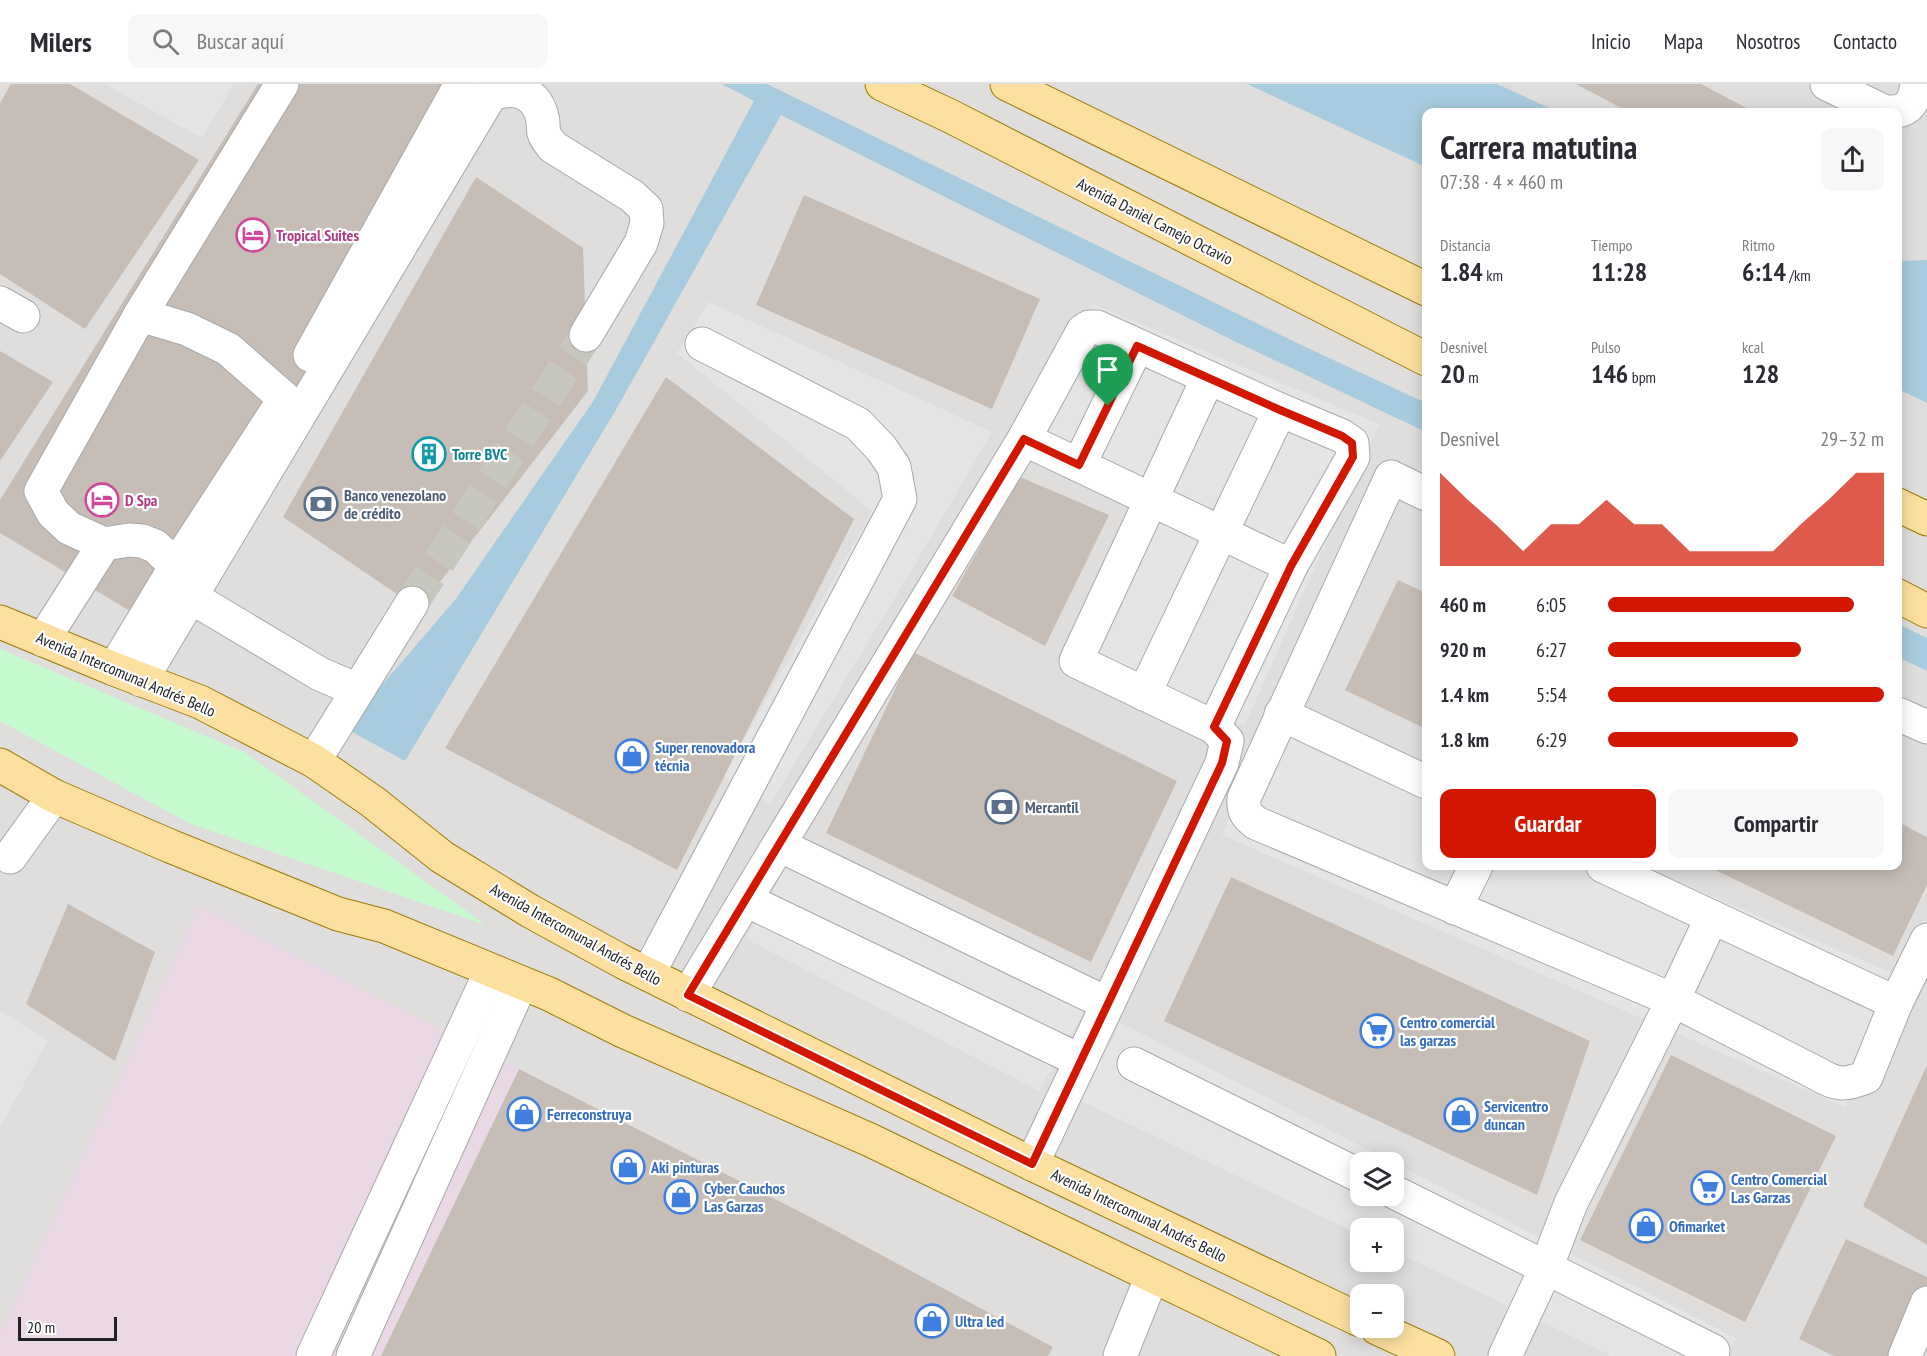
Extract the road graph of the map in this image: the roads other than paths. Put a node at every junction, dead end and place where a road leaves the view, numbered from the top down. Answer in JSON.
{"nodes":[{"id":1,"x":282,"y":84,"type":"edge"},
{"id":2,"x":461,"y":84,"type":"edge"},
{"id":3,"x":882,"y":84,"type":"edge"},
{"id":4,"x":1007,"y":84,"type":"edge"},
{"id":5,"x":1827,"y":84,"type":"edge"},
{"id":6,"x":1916,"y":90,"type":"edge"},
{"id":7,"x":1877,"y":108,"type":"edge"},
{"id":8,"x":1902,"y":111,"type":"edge"},
{"id":9,"x":1422,"y":287,"type":"edge"},
{"id":10,"x":140,"y":315,"type":"junction"},
{"id":11,"x":586,"y":335,"type":"tunnel mouth"},
{"id":12,"x":702,"y":344,"type":"dead end"},
{"id":13,"x":1137,"y":346,"type":"junction"},
{"id":14,"x":1422,"y":357,"type":"edge"},
{"id":15,"x":1208,"y":378,"type":"junction"},
{"id":16,"x":285,"y":399,"type":"junction"},
{"id":17,"x":1280,"y":410,"type":"junction"},
{"id":18,"x":1024,"y":439,"type":"junction"},
{"id":19,"x":1079,"y":465,"type":"junction"},
{"id":20,"x":1422,"y":492,"type":"edge"},
{"id":21,"x":1151,"y":500,"type":"junction"},
{"id":22,"x":1902,"y":507,"type":"edge"},
{"id":23,"x":1927,"y":519,"type":"edge"},
{"id":24,"x":1221,"y":532,"type":"junction"},
{"id":25,"x":104,"y":544,"type":"junction"},
{"id":26,"x":176,"y":566,"type":"junction"},
{"id":27,"x":1291,"y":566,"type":"junction"},
{"id":28,"x":191,"y":597,"type":"junction"},
{"id":29,"x":1902,"y":598,"type":"edge"},
{"id":30,"x":412,"y":603,"type":"tunnel mouth"},
{"id":31,"x":1927,"y":611,"type":"edge"},
{"id":32,"x":0,"y":621,"type":"edge"},
{"id":33,"x":43,"y":640,"type":"junction"},
{"id":34,"x":127,"y":674,"type":"junction"},
{"id":35,"x":357,"y":690,"type":"junction"},
{"id":36,"x":1144,"y":694,"type":"junction"},
{"id":37,"x":1281,"y":714,"type":"junction"},
{"id":38,"x":1902,"y":716,"type":"edge"},
{"id":39,"x":1214,"y":727,"type":"junction"},
{"id":40,"x":1927,"y":727,"type":"edge"},
{"id":41,"x":314,"y":761,"type":"junction"},
{"id":42,"x":0,"y":765,"type":"edge"},
{"id":43,"x":1422,"y":780,"type":"edge"},
{"id":44,"x":54,"y":796,"type":"junction"},
{"id":45,"x":779,"y":845,"type":"junction"},
{"id":46,"x":10,"y":857,"type":"dead end"},
{"id":47,"x":1474,"y":870,"type":"edge"},
{"id":48,"x":1612,"y":870,"type":"edge"},
{"id":49,"x":746,"y":900,"type":"junction"},
{"id":50,"x":1455,"y":908,"type":"junction"},
{"id":51,"x":1712,"y":917,"type":"junction"},
{"id":52,"x":1927,"y":940,"type":"edge"},
{"id":53,"x":491,"y":971,"type":"junction"},
{"id":54,"x":648,"y":974,"type":"junction"},
{"id":55,"x":521,"y":983,"type":"junction"},
{"id":56,"x":688,"y":995,"type":"junction"},
{"id":57,"x":1673,"y":1000,"type":"junction"},
{"id":58,"x":1896,"y":1003,"type":"junction"},
{"id":59,"x":1108,"y":1004,"type":"junction"},
{"id":60,"x":1081,"y":1061,"type":"junction"},
{"id":61,"x":1134,"y":1064,"type":"dead end"},
{"id":62,"x":1032,"y":1164,"type":"junction"},
{"id":63,"x":1350,"y":1171,"type":"edge"},
{"id":64,"x":1404,"y":1197,"type":"edge"},
{"id":65,"x":1546,"y":1268,"type":"junction"},
{"id":66,"x":1152,"y":1276,"type":"junction"},
{"id":67,"x":1927,"y":1303,"type":"edge"},
{"id":68,"x":1350,"y":1315,"type":"edge"},
{"id":69,"x":1399,"y":1338,"type":"edge"},
{"id":70,"x":1713,"y":1351,"type":"dead end"},
{"id":71,"x":312,"y":1356,"type":"edge"},
{"id":72,"x":353,"y":1356,"type":"edge"},
{"id":73,"x":1119,"y":1356,"type":"edge"},
{"id":74,"x":1319,"y":1356,"type":"edge"},
{"id":75,"x":1438,"y":1356,"type":"edge"},
{"id":76,"x":1505,"y":1356,"type":"edge"},
{"id":77,"x":1905,"y":1356,"type":"edge"}],
"edges":[{"from":1,"to":10,"type":"street"},
{"from":2,"to":16,"type":"street"},
{"from":3,"to":14,"type":"main road","name":"Avenida Daniel Camejo Octavio"},
{"from":4,"to":9,"type":"main road"},
{"from":5,"to":7,"type":"street"},
{"from":6,"to":8,"type":"street"},
{"from":10,"to":16,"type":"street"},
{"from":10,"to":25,"type":"street"},
{"from":11,"to":28,"type":"street"},
{"from":12,"to":54,"type":"street"},
{"from":13,"to":15,"type":"street"},
{"from":13,"to":18,"type":"street"},
{"from":13,"to":19,"type":"street"},
{"from":15,"to":17,"type":"street"},
{"from":15,"to":21,"type":"street"},
{"from":16,"to":26,"type":"street"},
{"from":17,"to":24,"type":"street"},
{"from":17,"to":27,"type":"street"},
{"from":18,"to":19,"type":"street"},
{"from":18,"to":45,"type":"street"},
{"from":19,"to":21,"type":"street"},
{"from":20,"to":37,"type":"street"},
{"from":21,"to":24,"type":"street"},
{"from":21,"to":36,"type":"street"},
{"from":22,"to":23,"type":"main road"},
{"from":24,"to":27,"type":"street"},
{"from":24,"to":36,"type":"street"},
{"from":25,"to":26,"type":"street"},
{"from":25,"to":33,"type":"street"},
{"from":26,"to":34,"type":"street"},
{"from":27,"to":39,"type":"street"},
{"from":28,"to":34,"type":"street"},
{"from":28,"to":35,"type":"street"},
{"from":29,"to":31,"type":"main road"},
{"from":30,"to":35,"type":"street"},
{"from":32,"to":33,"type":"main road","name":"Avenida Intercomunal Andrés Bello"},
{"from":33,"to":34,"type":"main road","name":"Avenida Intercomunal Andrés Bello"},
{"from":34,"to":41,"type":"main road","name":"Avenida Intercomunal Andrés Bello"},
{"from":35,"to":41,"type":"street"},
{"from":36,"to":39,"type":"street"},
{"from":37,"to":43,"type":"street"},
{"from":37,"to":50,"type":"street"},
{"from":38,"to":40,"type":"street"},
{"from":39,"to":59,"type":"street"},
{"from":41,"to":54,"type":"main road","name":"Avenida Intercomunal Andrés Bello"},
{"from":42,"to":44,"type":"main road"},
{"from":44,"to":46,"type":"street"},
{"from":44,"to":53,"type":"main road"},
{"from":45,"to":49,"type":"street"},
{"from":45,"to":59,"type":"street"},
{"from":47,"to":50,"type":"street"},
{"from":48,"to":51,"type":"street"},
{"from":49,"to":56,"type":"street"},
{"from":49,"to":60,"type":"street"},
{"from":50,"to":57,"type":"street"},
{"from":51,"to":57,"type":"street"},
{"from":51,"to":58,"type":"street"},
{"from":52,"to":58,"type":"street"},
{"from":53,"to":55,"type":"main road"},
{"from":53,"to":71,"type":"street"},
{"from":54,"to":56,"type":"main road","name":"Avenida Intercomunal Andrés Bello"},
{"from":55,"to":66,"type":"main road"},
{"from":55,"to":72,"type":"street"},
{"from":56,"to":62,"type":"main road","name":"Avenida Intercomunal Andrés Bello"},
{"from":57,"to":58,"type":"street"},
{"from":57,"to":65,"type":"street"},
{"from":59,"to":60,"type":"street"},
{"from":60,"to":62,"type":"street"},
{"from":61,"to":63,"type":"street"},
{"from":62,"to":68,"type":"main road","name":"Avenida Intercomunal Andrés Bello"},
{"from":64,"to":65,"type":"street"},
{"from":65,"to":70,"type":"street"},
{"from":65,"to":76,"type":"street"},
{"from":66,"to":73,"type":"street"},
{"from":66,"to":74,"type":"main road"},
{"from":67,"to":77,"type":"street"},
{"from":69,"to":75,"type":"main road"}]}
